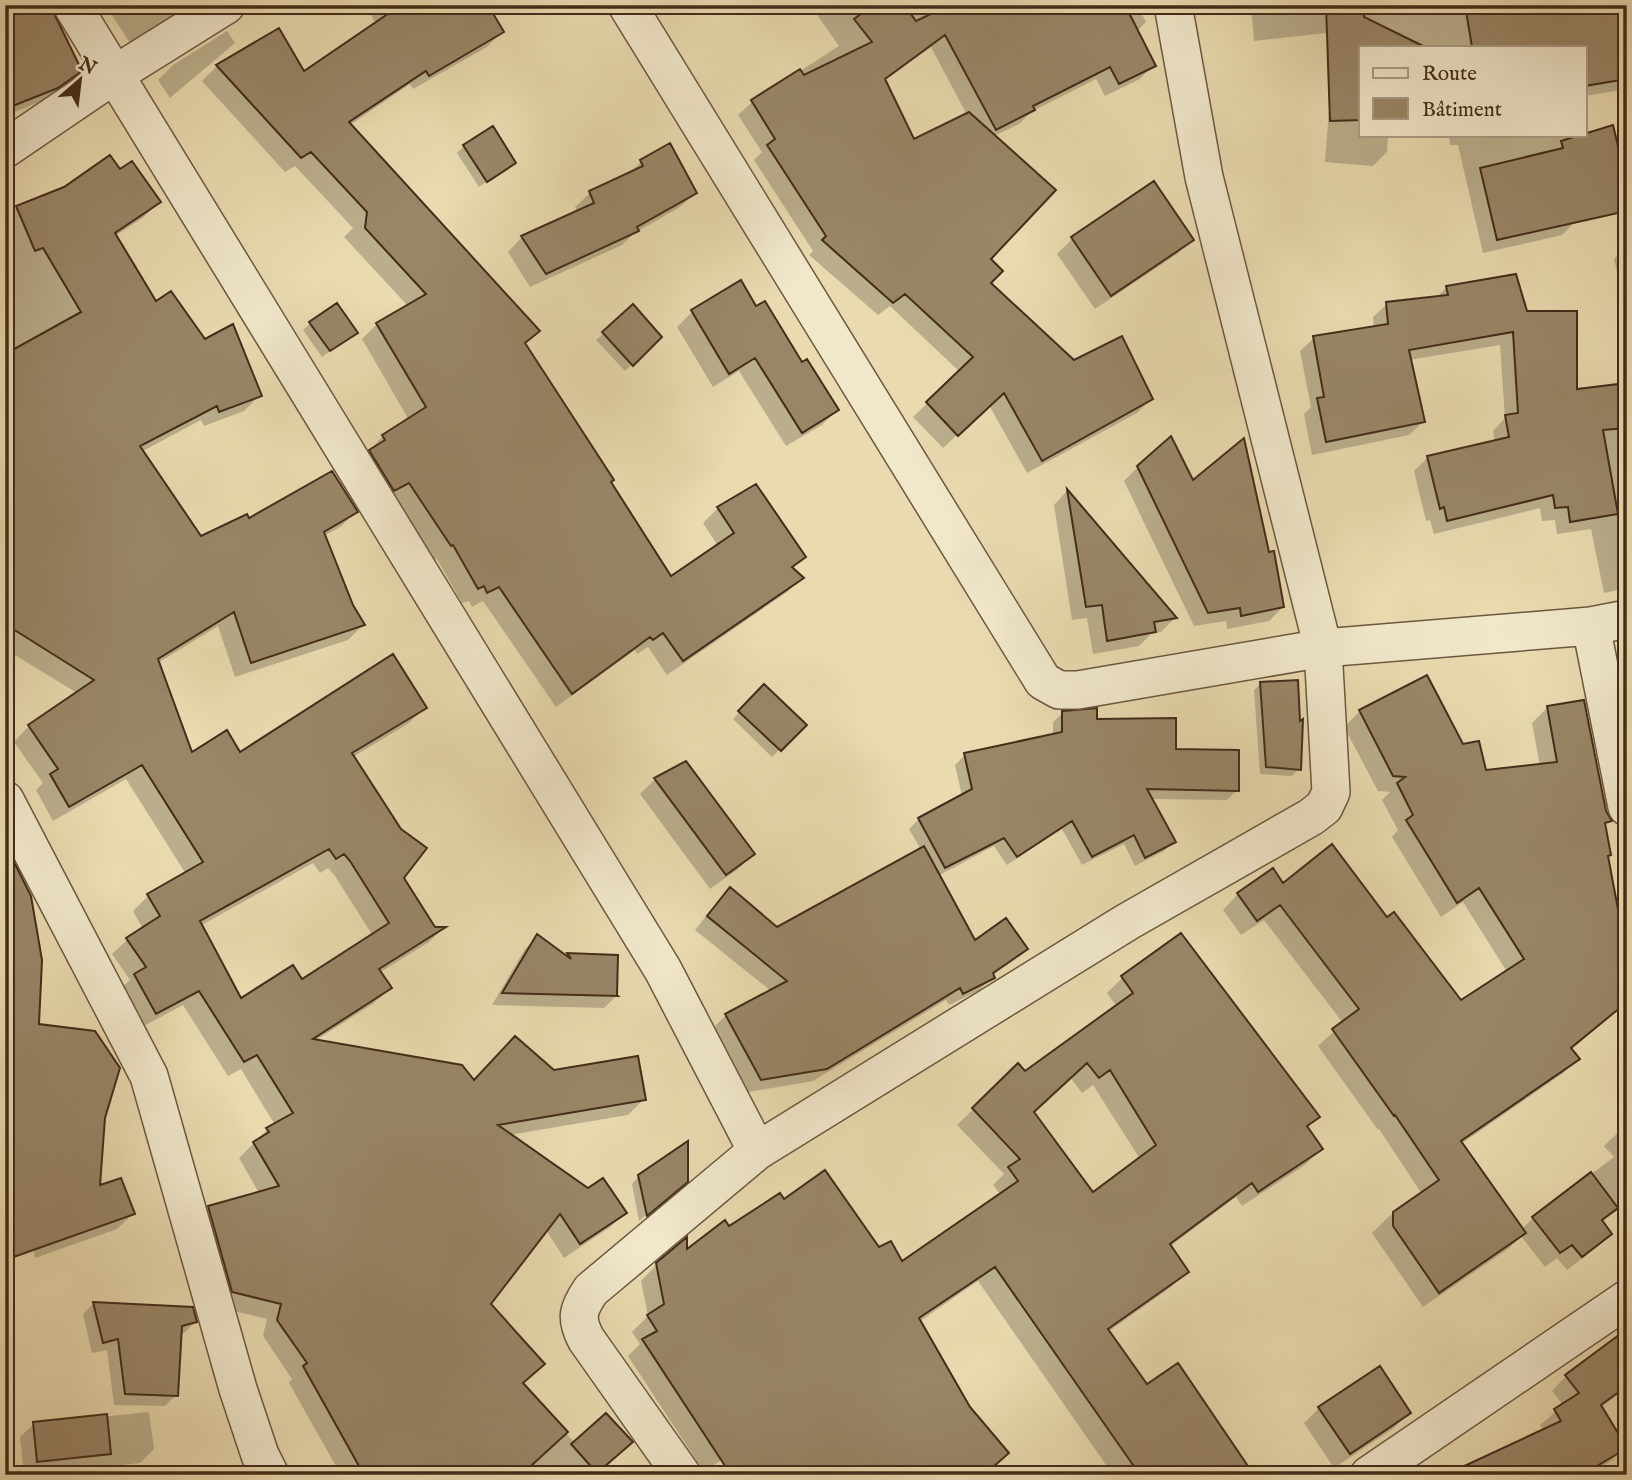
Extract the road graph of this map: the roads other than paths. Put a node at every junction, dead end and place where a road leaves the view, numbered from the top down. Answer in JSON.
{"nodes":[{"id":1,"x":72,"y":5,"type":"edge"},
{"id":2,"x":226,"y":5,"type":"edge"},
{"id":3,"x":627,"y":5,"type":"edge"},
{"id":4,"x":1173,"y":5,"type":"edge"},
{"id":5,"x":114,"y":75,"type":"junction"},
{"id":6,"x":5,"y":149,"type":"edge"},
{"id":7,"x":1627,"y":619,"type":"edge"},
{"id":8,"x":1591,"y":626,"type":"junction"},
{"id":9,"x":1323,"y":648,"type":"junction"},
{"id":10,"x":5,"y":800,"type":"edge"},
{"id":11,"x":1627,"y":807,"type":"edge"},
{"id":12,"x":757,"y":1151,"type":"junction"},
{"id":13,"x":1627,"y":1299,"type":"edge"},
{"id":14,"x":270,"y":1475,"type":"edge"},
{"id":15,"x":682,"y":1475,"type":"edge"},
{"id":16,"x":1368,"y":1475,"type":"edge"}],
"edges":[{"from":1,"to":5,"type":"street"},
{"from":2,"to":5,"type":"street"},
{"from":3,"to":9,"type":"street"},
{"from":4,"to":9,"type":"street"},
{"from":5,"to":6,"type":"street"},
{"from":5,"to":12,"type":"street"},
{"from":7,"to":8,"type":"street"},
{"from":8,"to":9,"type":"street"},
{"from":8,"to":11,"type":"street"},
{"from":9,"to":12,"type":"street"},
{"from":10,"to":14,"type":"street"},
{"from":12,"to":15,"type":"street"},
{"from":13,"to":16,"type":"street"}]}
